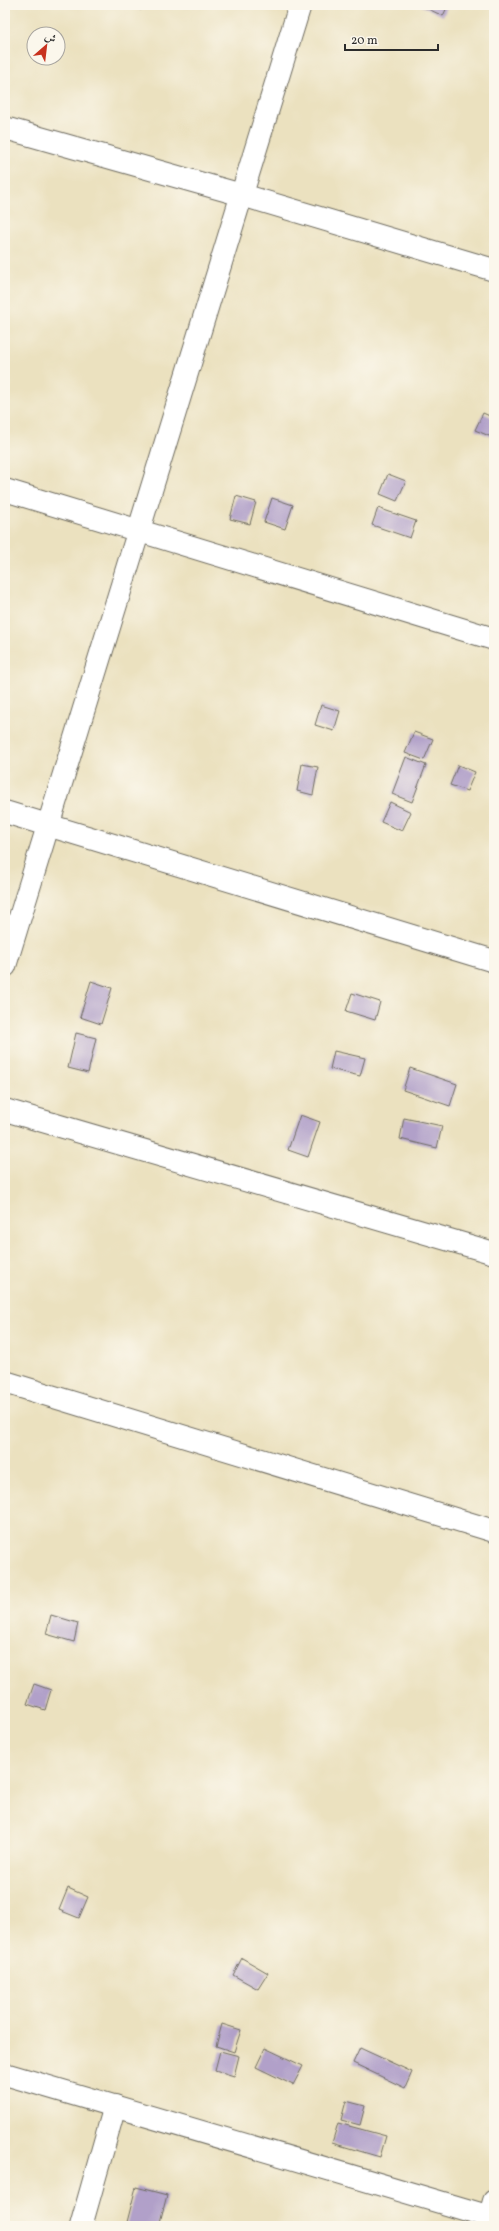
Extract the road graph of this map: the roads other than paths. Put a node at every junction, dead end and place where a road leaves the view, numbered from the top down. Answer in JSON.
{"nodes":[{"id":1,"x":300,"y":5,"type":"edge"},
{"id":2,"x":5,"y":128,"type":"edge"},
{"id":3,"x":242,"y":195,"type":"junction"},
{"id":4,"x":494,"y":270,"type":"edge"},
{"id":5,"x":5,"y":490,"type":"edge"},
{"id":6,"x":138,"y":529,"type":"junction"},
{"id":7,"x":494,"y":639,"type":"edge"},
{"id":8,"x":5,"y":812,"type":"edge"},
{"id":9,"x":47,"y":825,"type":"junction"},
{"id":10,"x":494,"y":961,"type":"edge"},
{"id":11,"x":5,"y":966,"type":"edge"},
{"id":12,"x":5,"y":1110,"type":"edge"},
{"id":13,"x":494,"y":1253,"type":"edge"},
{"id":14,"x":5,"y":1382,"type":"edge"},
{"id":15,"x":494,"y":1531,"type":"edge"},
{"id":16,"x":5,"y":2074,"type":"edge"},
{"id":17,"x":115,"y":2106,"type":"junction"},
{"id":18,"x":491,"y":2215,"type":"edge"},
{"id":19,"x":81,"y":2226,"type":"edge"}],
"edges":[{"from":1,"to":3,"type":"street"},
{"from":2,"to":3,"type":"street"},
{"from":3,"to":4,"type":"street"},
{"from":3,"to":6,"type":"street"},
{"from":5,"to":6,"type":"street"},
{"from":6,"to":7,"type":"street"},
{"from":6,"to":9,"type":"street"},
{"from":8,"to":9,"type":"street"},
{"from":9,"to":10,"type":"street"},
{"from":9,"to":11,"type":"street"},
{"from":12,"to":13,"type":"street"},
{"from":14,"to":15,"type":"street"},
{"from":16,"to":17,"type":"street"},
{"from":17,"to":18,"type":"street"},
{"from":17,"to":19,"type":"street"}]}
